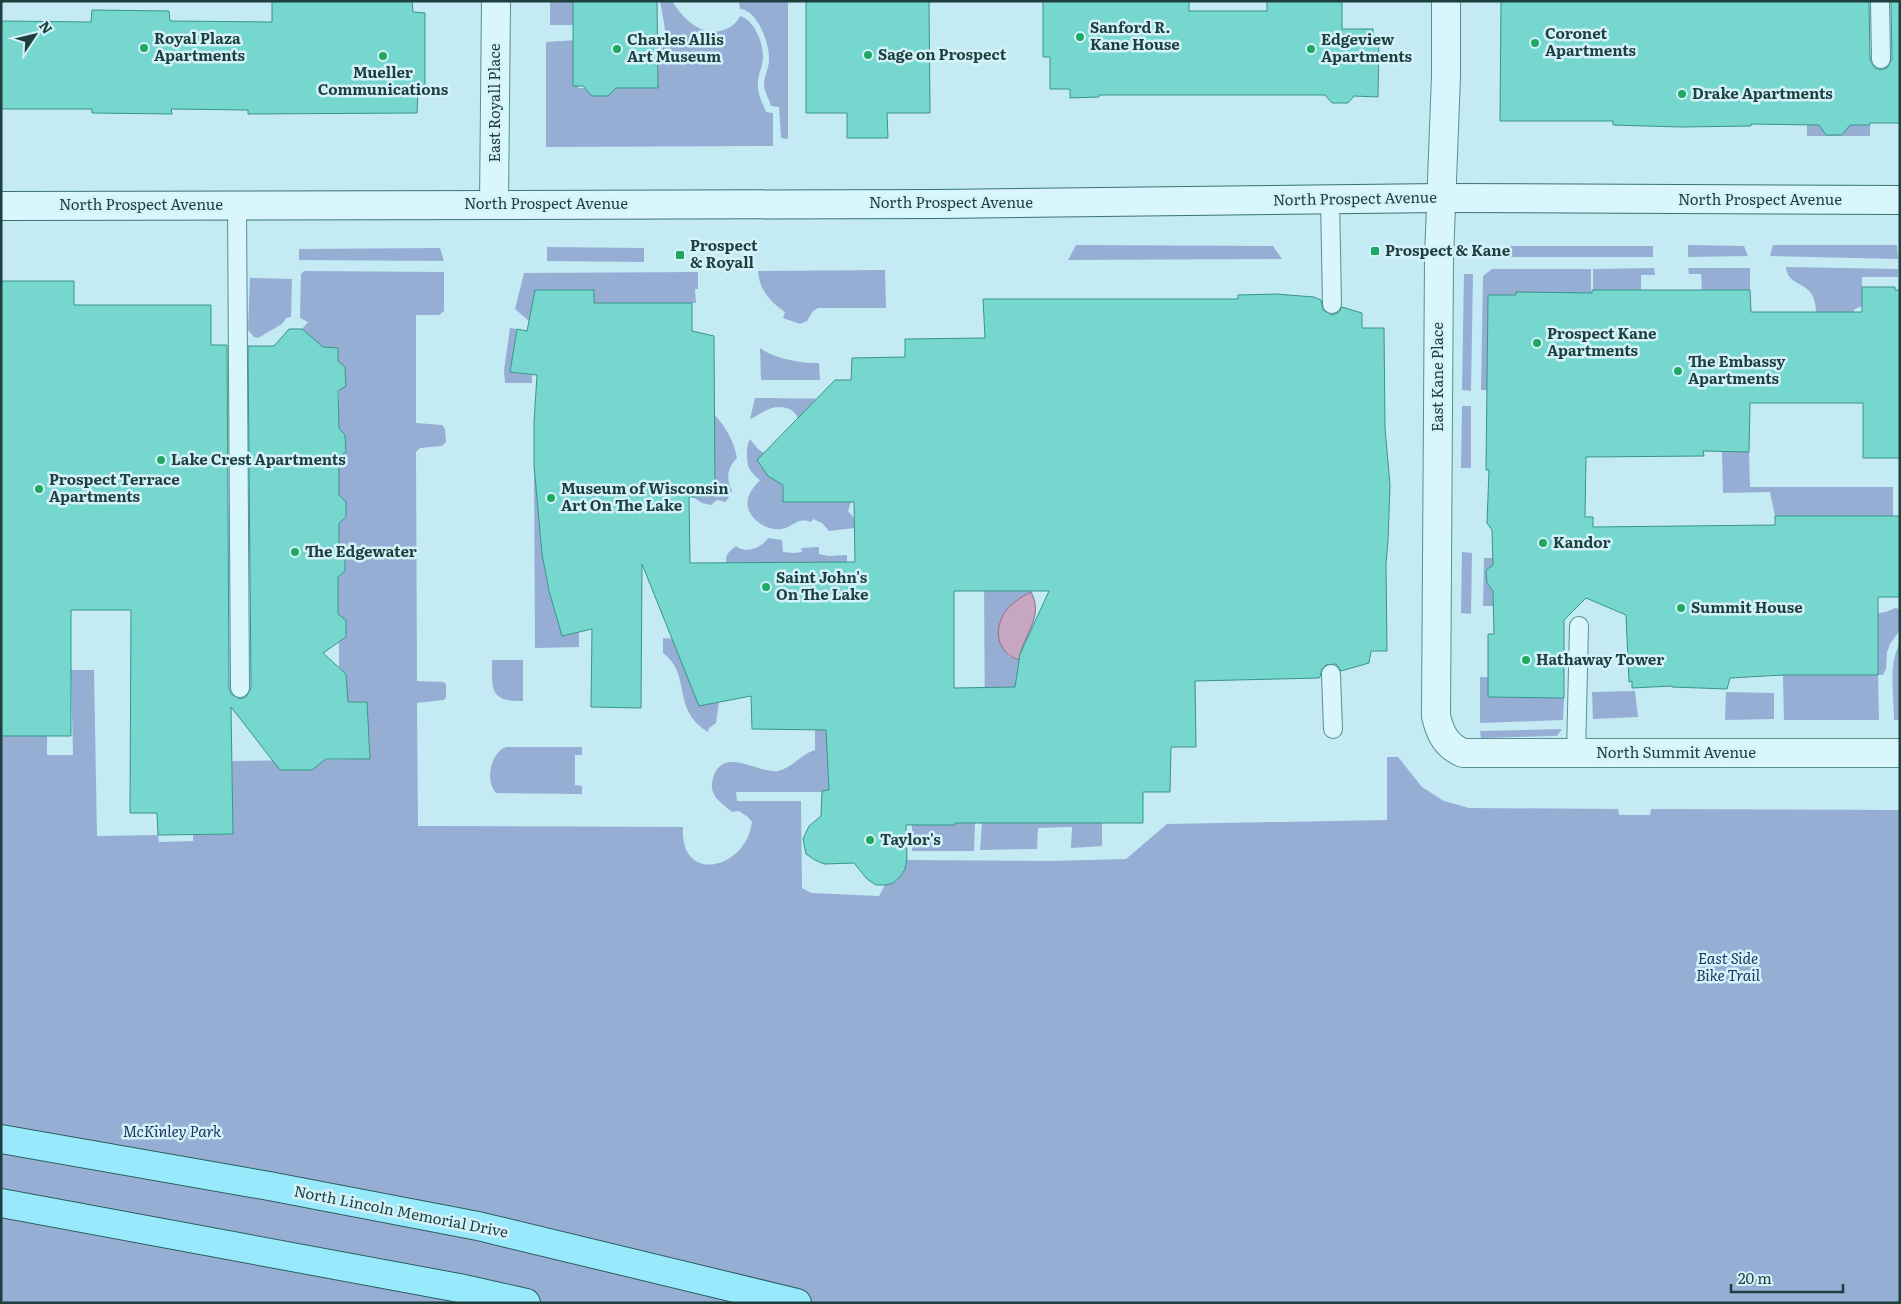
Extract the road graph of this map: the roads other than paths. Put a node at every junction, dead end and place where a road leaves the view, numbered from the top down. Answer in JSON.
{"nodes":[{"id":1,"x":496,"y":1,"type":"edge"},
{"id":2,"x":1446,"y":1,"type":"edge"},
{"id":3,"x":1880,"y":1,"type":"edge"},
{"id":4,"x":1881,"y":59,"type":"dead end"},
{"id":5,"x":1441,"y":198,"type":"junction"},
{"id":6,"x":1330,"y":199,"type":"junction"},
{"id":7,"x":1900,"y":200,"type":"edge"},
{"id":8,"x":494,"y":204,"type":"junction"},
{"id":9,"x":237,"y":205,"type":"junction"},
{"id":10,"x":1,"y":206,"type":"edge"},
{"id":11,"x":1332,"y":304,"type":"dead end"},
{"id":12,"x":1579,"y":626,"type":"dead end"},
{"id":13,"x":1332,"y":674,"type":"dead end"},
{"id":14,"x":240,"y":688,"type":"dead end"},
{"id":15,"x":1333,"y":729,"type":"dead end"},
{"id":16,"x":1453,"y":749,"type":"joint"},
{"id":17,"x":1900,"y":753,"type":"edge"},
{"id":18,"x":1576,"y":754,"type":"junction"},
{"id":19,"x":1,"y":1139,"type":"edge"},
{"id":20,"x":1,"y":1203,"type":"edge"},
{"id":21,"x":526,"y":1303,"type":"edge"},
{"id":22,"x":797,"y":1303,"type":"edge"}],
"edges":[{"from":1,"to":8,"type":"main road","name":"East Royall Place"},
{"from":2,"to":5,"type":"main road","name":"East Kane Place"},
{"from":3,"to":4,"type":"lane"},
{"from":5,"to":6,"type":"main road","name":"North Prospect Avenue"},
{"from":5,"to":7,"type":"main road","name":"North Prospect Avenue"},
{"from":5,"to":16,"type":"main road","name":"East Kane Place"},
{"from":6,"to":8,"type":"main road","name":"North Prospect Avenue"},
{"from":6,"to":11,"type":"lane"},
{"from":8,"to":9,"type":"main road","name":"North Prospect Avenue"},
{"from":9,"to":10,"type":"main road","name":"North Prospect Avenue"},
{"from":9,"to":14,"type":"lane"},
{"from":12,"to":18,"type":"lane"},
{"from":13,"to":15,"type":"lane"},
{"from":16,"to":18,"type":"main road","name":"North Summit Avenue"},
{"from":17,"to":18,"type":"main road","name":"North Summit Avenue"},
{"from":19,"to":22,"type":"main road","name":"North Lincoln Memorial Drive"},
{"from":20,"to":21,"type":"main road"}]}
